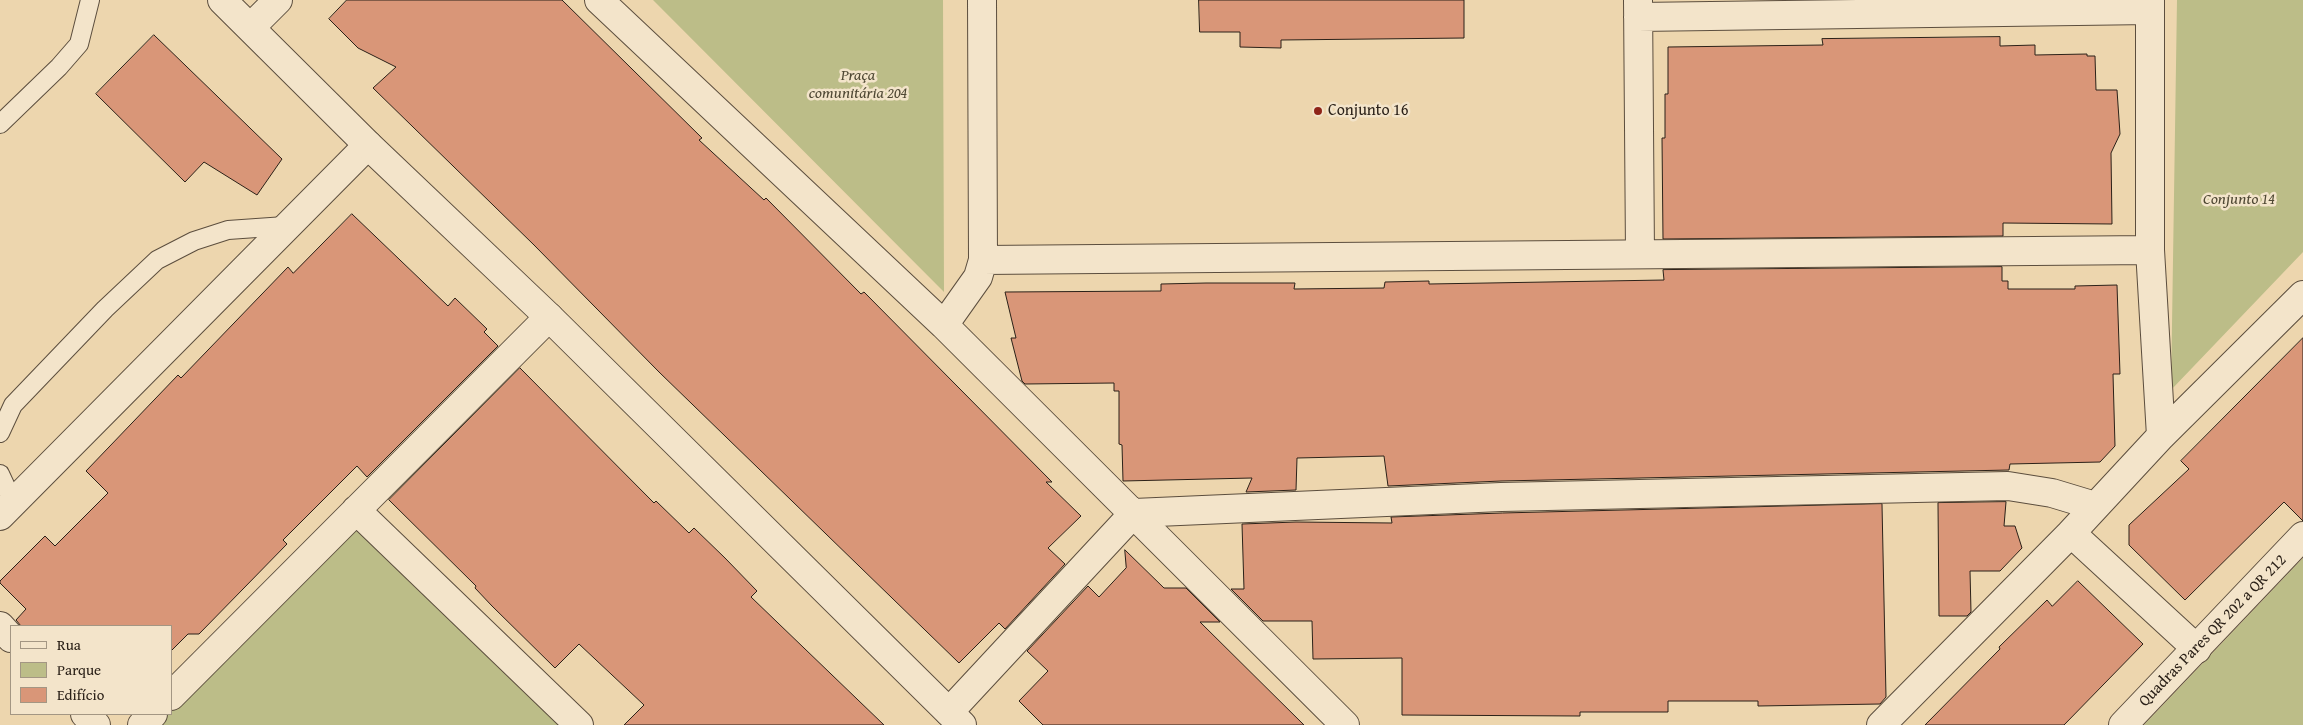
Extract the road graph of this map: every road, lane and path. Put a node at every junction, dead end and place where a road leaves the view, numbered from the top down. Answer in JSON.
{"nodes":[{"id":1,"x":90,"y":0,"type":"edge"},
{"id":2,"x":222,"y":0,"type":"edge"},
{"id":3,"x":278,"y":0,"type":"edge"},
{"id":4,"x":982,"y":0,"type":"edge"},
{"id":5,"x":611,"y":4,"type":"edge"},
{"id":6,"x":2150,"y":5,"type":"edge"},
{"id":7,"x":1638,"y":9,"type":"edge"},
{"id":8,"x":251,"y":27,"type":"junction"},
{"id":9,"x":0,"y":124,"type":"edge"},
{"id":10,"x":368,"y":145,"type":"junction"},
{"id":11,"x":285,"y":226,"type":"junction"},
{"id":12,"x":2150,"y":250,"type":"junction"},
{"id":13,"x":1640,"y":254,"type":"junction"},
{"id":14,"x":983,"y":260,"type":"junction"},
{"id":15,"x":2303,"y":295,"type":"edge"},
{"id":16,"x":549,"y":317,"type":"junction"},
{"id":17,"x":944,"y":325,"type":"junction"},
{"id":18,"x":0,"y":433,"type":"edge"},
{"id":19,"x":2161,"y":436,"type":"junction"},
{"id":20,"x":0,"y":474,"type":"edge"},
{"id":21,"x":2095,"y":506,"type":"junction"},
{"id":22,"x":7,"y":509,"type":"edge"},
{"id":23,"x":356,"y":510,"type":"junction"},
{"id":24,"x":1134,"y":513,"type":"junction"},
{"id":25,"x":2071,"y":533,"type":"junction"},
{"id":26,"x":2303,"y":536,"type":"edge"},
{"id":27,"x":0,"y":626,"type":"edge"},
{"id":28,"x":10,"y":637,"type":"edge"},
{"id":29,"x":2197,"y":649,"type":"junction"},
{"id":30,"x":172,"y":695,"type":"edge"},
{"id":31,"x":87,"y":715,"type":"edge"},
{"id":32,"x":152,"y":715,"type":"edge"},
{"id":33,"x":956,"y":719,"type":"edge"},
{"id":34,"x":96,"y":725,"type":"edge"},
{"id":35,"x":142,"y":725,"type":"edge"},
{"id":36,"x":579,"y":725,"type":"edge"},
{"id":37,"x":1345,"y":725,"type":"edge"},
{"id":38,"x":1881,"y":725,"type":"edge"},
{"id":39,"x":2123,"y":725,"type":"edge"}],
"edges":[{"from":1,"to":9,"type":"lane"},
{"from":2,"to":8,"type":"street"},
{"from":3,"to":8,"type":"street"},
{"from":4,"to":14,"type":"street"},
{"from":5,"to":17,"type":"street"},
{"from":6,"to":7,"type":"street"},
{"from":6,"to":12,"type":"street"},
{"from":7,"to":13,"type":"street"},
{"from":8,"to":10,"type":"street"},
{"from":10,"to":11,"type":"street"},
{"from":10,"to":16,"type":"street"},
{"from":11,"to":18,"type":"lane"},
{"from":11,"to":22,"type":"street"},
{"from":12,"to":13,"type":"street"},
{"from":12,"to":19,"type":"street"},
{"from":13,"to":14,"type":"street"},
{"from":14,"to":17,"type":"street"},
{"from":15,"to":19,"type":"street"},
{"from":16,"to":23,"type":"street"},
{"from":16,"to":33,"type":"street"},
{"from":17,"to":24,"type":"street"},
{"from":19,"to":21,"type":"street"},
{"from":20,"to":22,"type":"lane"},
{"from":21,"to":24,"type":"street"},
{"from":21,"to":25,"type":"street"},
{"from":23,"to":30,"type":"street"},
{"from":23,"to":36,"type":"street"},
{"from":24,"to":33,"type":"street"},
{"from":24,"to":37,"type":"street"},
{"from":25,"to":29,"type":"street"},
{"from":25,"to":38,"type":"street"},
{"from":26,"to":29,"type":"street","name":"Quadras Pares QR 202 a QR 212"},
{"from":27,"to":28,"type":"street"},
{"from":29,"to":39,"type":"street","name":"Quadras Pares QR 202 a QR 212"},
{"from":31,"to":34,"type":"street"},
{"from":32,"to":35,"type":"street"}]}
